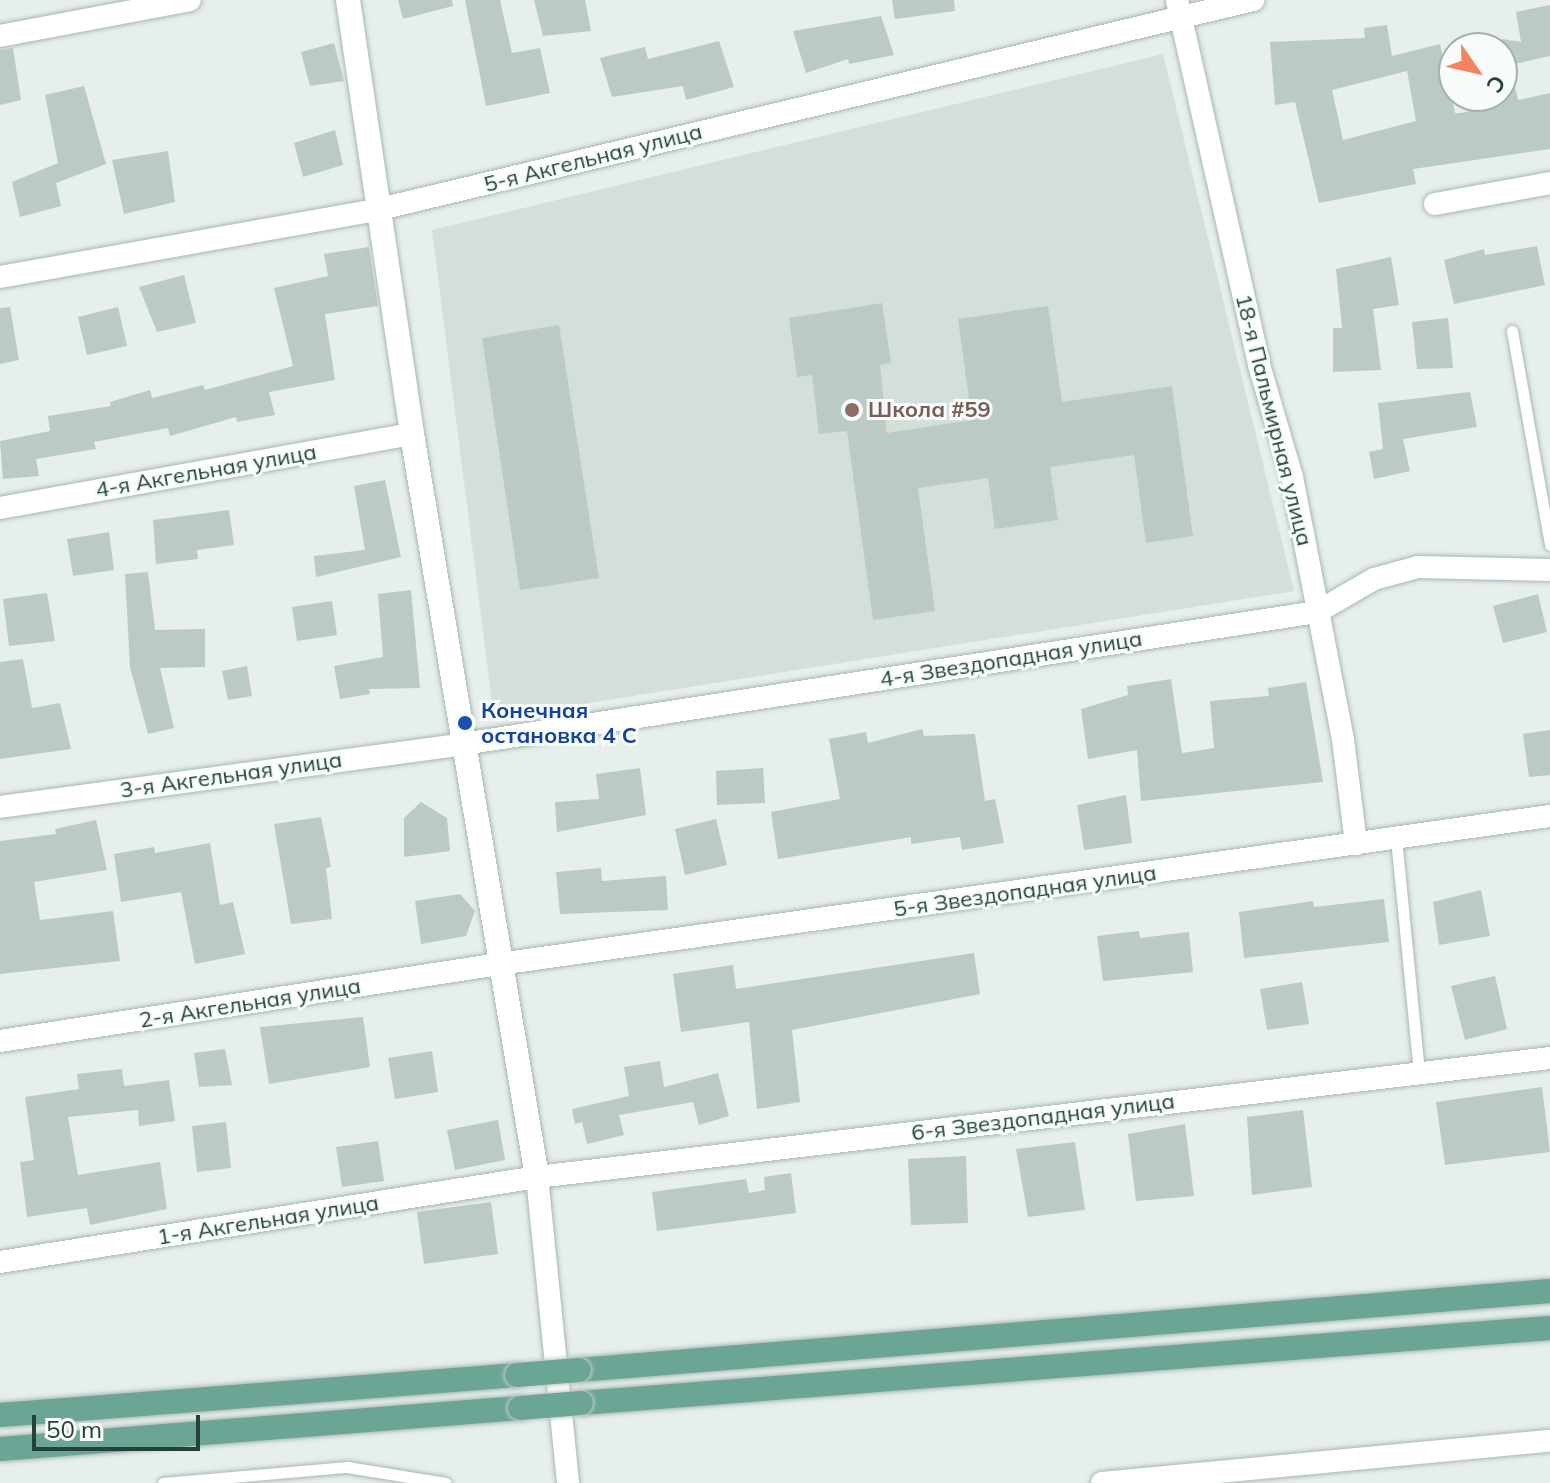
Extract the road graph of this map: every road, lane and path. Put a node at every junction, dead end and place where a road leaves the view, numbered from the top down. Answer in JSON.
{"nodes":[{"id":1,"x":190,"y":0,"type":"edge"},
{"id":2,"x":348,"y":0,"type":"edge"},
{"id":3,"x":1253,"y":0,"type":"edge"},
{"id":4,"x":1179,"y":8,"type":"edge"},
{"id":5,"x":0,"y":36,"type":"edge"},
{"id":6,"x":1550,"y":183,"type":"edge"},
{"id":7,"x":1435,"y":204,"type":"dead end"},
{"id":8,"x":380,"y":209,"type":"junction"},
{"id":9,"x":0,"y":277,"type":"edge"},
{"id":10,"x":1512,"y":331,"type":"dead end"},
{"id":11,"x":412,"y":434,"type":"junction"},
{"id":12,"x":0,"y":508,"type":"edge"},
{"id":13,"x":1550,"y":545,"type":"edge"},
{"id":14,"x":1550,"y":570,"type":"edge"},
{"id":15,"x":1317,"y":612,"type":"junction"},
{"id":16,"x":463,"y":744,"type":"junction"},
{"id":17,"x":0,"y":807,"type":"edge"},
{"id":18,"x":1550,"y":816,"type":"edge"},
{"id":19,"x":1396,"y":838,"type":"junction"},
{"id":20,"x":1356,"y":844,"type":"junction"},
{"id":21,"x":499,"y":964,"type":"junction"},
{"id":22,"x":0,"y":1041,"type":"edge"},
{"id":23,"x":1550,"y":1058,"type":"edge"},
{"id":24,"x":1419,"y":1072,"type":"junction"},
{"id":25,"x":537,"y":1177,"type":"junction"},
{"id":26,"x":0,"y":1262,"type":"edge"},
{"id":27,"x":1550,"y":1291,"type":"edge"},
{"id":28,"x":1550,"y":1328,"type":"edge"},
{"id":29,"x":0,"y":1415,"type":"edge"},
{"id":30,"x":1550,"y":1441,"type":"edge"},
{"id":31,"x":0,"y":1449,"type":"edge"},
{"id":32,"x":163,"y":1483,"type":"edge"},
{"id":33,"x":446,"y":1483,"type":"edge"},
{"id":34,"x":568,"y":1483,"type":"edge"},
{"id":35,"x":1102,"y":1483,"type":"edge"}],
"edges":[{"from":1,"to":5,"type":"street"},
{"from":2,"to":8,"type":"street"},
{"from":3,"to":4,"type":"street","name":"5-я Акгельная улица"},
{"from":4,"to":8,"type":"street","name":"5-я Акгельная улица"},
{"from":4,"to":15,"type":"street","name":"18-я Пальмирная улица"},
{"from":6,"to":7,"type":"street"},
{"from":8,"to":9,"type":"street","name":"5-я Акгельная улица"},
{"from":8,"to":11,"type":"street"},
{"from":10,"to":13,"type":"lane"},
{"from":11,"to":12,"type":"street","name":"4-я Акгельная улица"},
{"from":11,"to":16,"type":"street"},
{"from":14,"to":15,"type":"street","name":"4-я Звездопадная улица"},
{"from":15,"to":16,"type":"street","name":"4-я Звездопадная улица"},
{"from":15,"to":20,"type":"street","name":"18-я Пальмирная улица"},
{"from":16,"to":17,"type":"street","name":"3-я Акгельная улица"},
{"from":16,"to":21,"type":"street"},
{"from":18,"to":19,"type":"street","name":"5-я Звездопадная улица"},
{"from":19,"to":20,"type":"street","name":"5-я Звездопадная улица"},
{"from":19,"to":24,"type":"lane"},
{"from":20,"to":21,"type":"street","name":"5-я Звездопадная улица"},
{"from":21,"to":22,"type":"street","name":"2-я Акгельная улица"},
{"from":21,"to":25,"type":"street"},
{"from":23,"to":24,"type":"street","name":"6-я Звездопадная улица"},
{"from":24,"to":25,"type":"street","name":"6-я Звездопадная улица"},
{"from":25,"to":26,"type":"street","name":"1-я Акгельная улица"},
{"from":25,"to":34,"type":"street"},
{"from":27,"to":29,"type":"main road","bridge":true},
{"from":28,"to":31,"type":"main road","bridge":true},
{"from":30,"to":35,"type":"street"},
{"from":32,"to":33,"type":"lane"}]}
